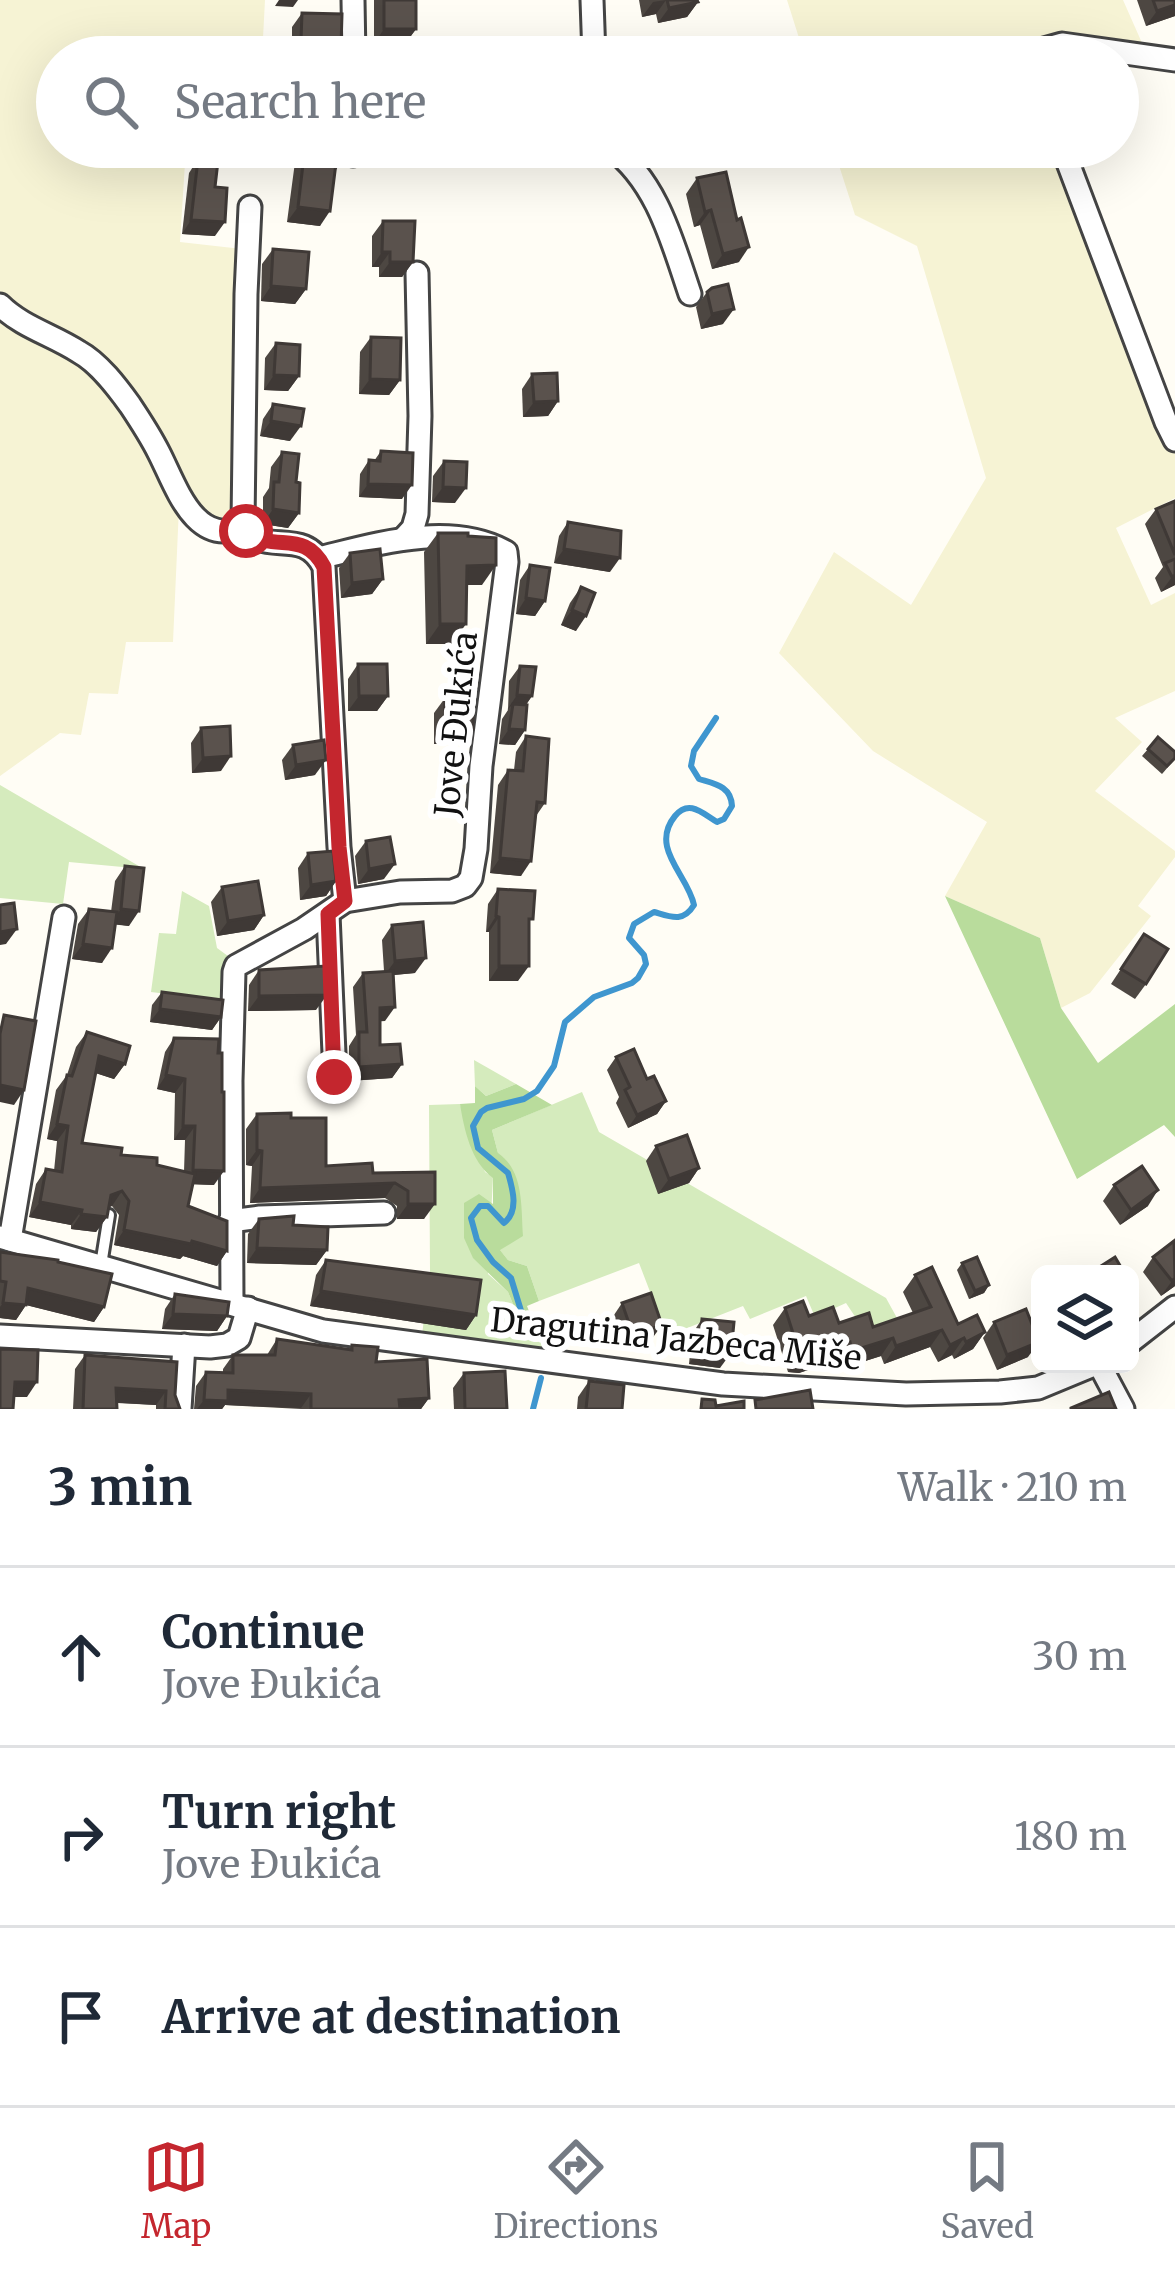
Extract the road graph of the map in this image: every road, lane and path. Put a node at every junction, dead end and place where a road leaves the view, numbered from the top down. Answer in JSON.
{"nodes":[{"id":1,"x":353,"y":0,"type":"edge"},
{"id":2,"x":592,"y":0,"type":"edge"},
{"id":3,"x":354,"y":36,"type":"edge"},
{"id":4,"x":593,"y":36,"type":"edge"},
{"id":5,"x":1139,"y":55,"type":"edge"},
{"id":6,"x":1175,"y":60,"type":"edge"},
{"id":7,"x":633,"y":168,"type":"edge"},
{"id":8,"x":1070,"y":168,"type":"edge"},
{"id":9,"x":250,"y":207,"type":"dead end"},
{"id":10,"x":417,"y":273,"type":"edge"},
{"id":11,"x":689,"y":294,"type":"dead end"},
{"id":12,"x":0,"y":305,"type":"edge"},
{"id":13,"x":1175,"y":440,"type":"edge"},
{"id":14,"x":244,"y":526,"type":"junction"},
{"id":15,"x":403,"y":539,"type":"junction"},
{"id":16,"x":319,"y":558,"type":"junction"},
{"id":17,"x":336,"y":908,"type":"junction"},
{"id":18,"x":64,"y":917,"type":"dead end"},
{"id":19,"x":334,"y":1077,"type":"dead end"},
{"id":20,"x":384,"y":1213,"type":"dead end"},
{"id":21,"x":109,"y":1215,"type":"edge"},
{"id":22,"x":230,"y":1221,"type":"junction"},
{"id":23,"x":5,"y":1238,"type":"edge"},
{"id":24,"x":100,"y":1266,"type":"junction"},
{"id":25,"x":240,"y":1305,"type":"junction"},
{"id":26,"x":1175,"y":1307,"type":"edge"},
{"id":27,"x":1139,"y":1335,"type":"edge"},
{"id":28,"x":0,"y":1336,"type":"edge"},
{"id":29,"x":184,"y":1345,"type":"junction"},
{"id":30,"x":1075,"y":1373,"type":"edge"},
{"id":31,"x":1102,"y":1373,"type":"edge"},
{"id":32,"x":180,"y":1409,"type":"edge"},
{"id":33,"x":1123,"y":1409,"type":"edge"}],
"edges":[{"from":1,"to":3,"type":"street"},
{"from":2,"to":4,"type":"street"},
{"from":5,"to":6,"type":"street"},
{"from":7,"to":11,"type":"street"},
{"from":8,"to":13,"type":"street"},
{"from":9,"to":14,"type":"street"},
{"from":10,"to":15,"type":"street"},
{"from":12,"to":14,"type":"street"},
{"from":14,"to":16,"type":"street"},
{"from":15,"to":16,"type":"street","name":"Jove Đukića"},
{"from":15,"to":17,"type":"street","name":"Jove Đukića"},
{"from":16,"to":17,"type":"street"},
{"from":17,"to":19,"type":"street"},
{"from":17,"to":22,"type":"street","name":"Jove Đukića"},
{"from":18,"to":23,"type":"street"},
{"from":20,"to":22,"type":"street"},
{"from":21,"to":24,"type":"lane"},
{"from":22,"to":25,"type":"street","name":"Jove Đukića"},
{"from":23,"to":24,"type":"street","name":"Dragutina Jazbeca Miše"},
{"from":24,"to":25,"type":"street","name":"Dragutina Jazbeca Miše"},
{"from":25,"to":29,"type":"street"},
{"from":25,"to":30,"type":"street","name":"Dragutina Jazbeca Miše"},
{"from":26,"to":27,"type":"street"},
{"from":28,"to":29,"type":"street"},
{"from":29,"to":32,"type":"street"},
{"from":31,"to":33,"type":"street"}]}
